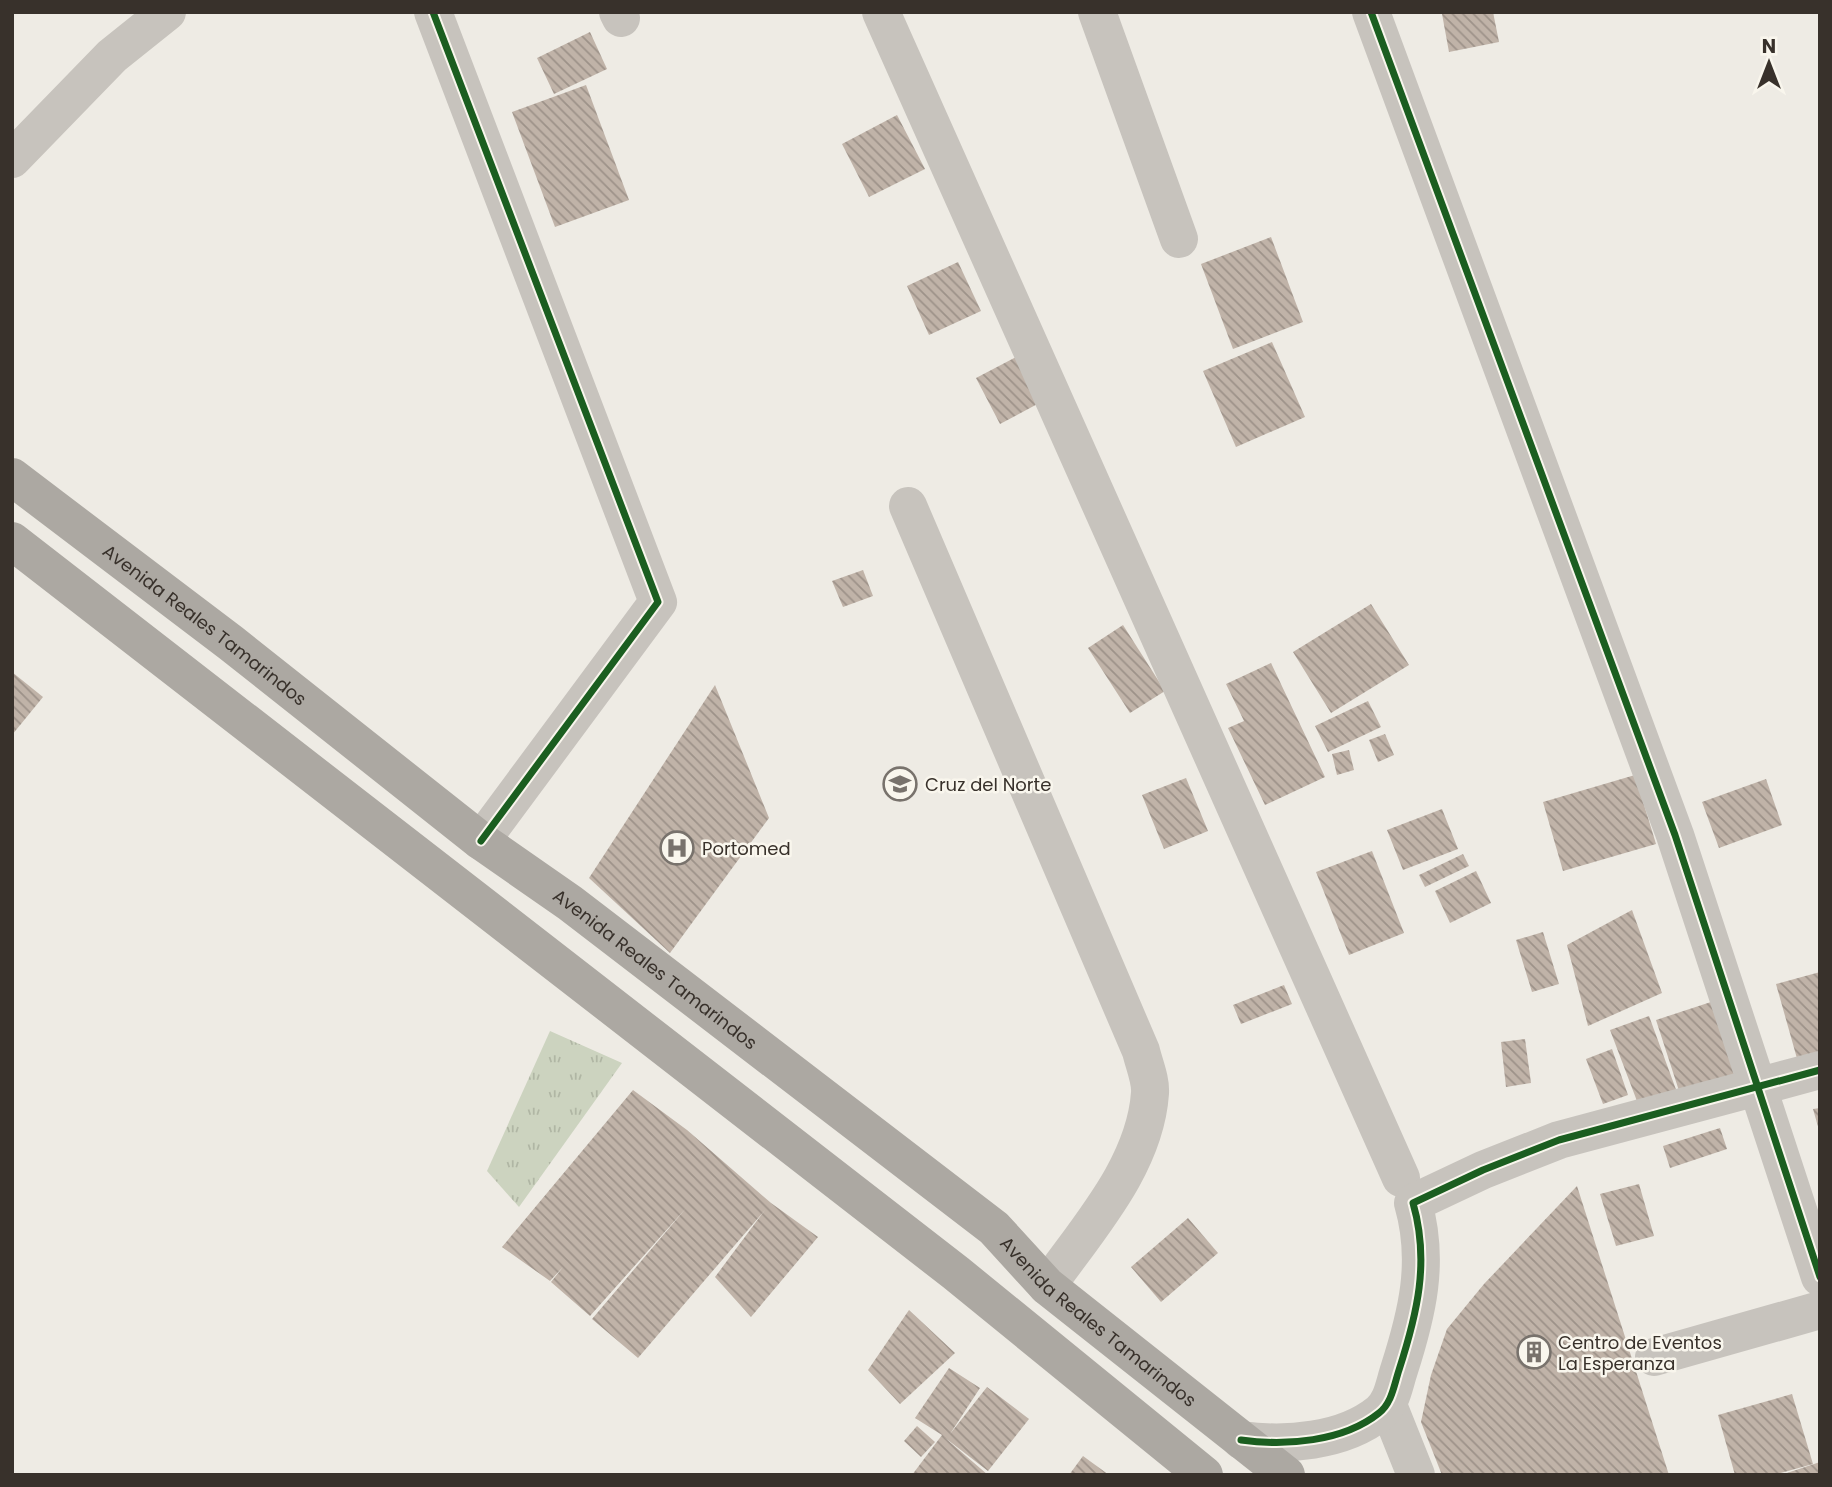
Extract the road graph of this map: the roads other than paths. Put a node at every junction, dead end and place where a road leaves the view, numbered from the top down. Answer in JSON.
{"nodes":[{"id":1,"x":167,"y":12,"type":"edge"},
{"id":2,"x":433,"y":12,"type":"edge"},
{"id":3,"x":881,"y":12,"type":"edge"},
{"id":4,"x":1097,"y":12,"type":"edge"},
{"id":5,"x":1371,"y":12,"type":"edge"},
{"id":6,"x":12,"y":159,"type":"edge"},
{"id":7,"x":1179,"y":239,"type":"dead end"},
{"id":8,"x":12,"y":477,"type":"edge"},
{"id":9,"x":908,"y":506,"type":"dead end"},
{"id":10,"x":12,"y":541,"type":"edge"},
{"id":11,"x":481,"y":841,"type":"junction"},
{"id":12,"x":570,"y":903,"type":"junction"},
{"id":13,"x":538,"y":947,"type":"junction"},
{"id":14,"x":1820,"y":1070,"type":"edge"},
{"id":15,"x":1758,"y":1087,"type":"junction"},
{"id":16,"x":1401,"y":1178,"type":"dead end"},
{"id":17,"x":1820,"y":1277,"type":"edge"},
{"id":18,"x":1047,"y":1286,"type":"junction"},
{"id":19,"x":1820,"y":1310,"type":"edge"},
{"id":20,"x":1654,"y":1357,"type":"dead end"},
{"id":21,"x":1388,"y":1405,"type":"junction"},
{"id":22,"x":1241,"y":1440,"type":"junction"},
{"id":23,"x":1204,"y":1475,"type":"edge"},
{"id":24,"x":1286,"y":1475,"type":"edge"},
{"id":25,"x":1416,"y":1475,"type":"edge"}],
"edges":[{"from":1,"to":6,"type":"street"},
{"from":2,"to":11,"type":"street"},
{"from":3,"to":16,"type":"street"},
{"from":4,"to":7,"type":"street"},
{"from":5,"to":15,"type":"street"},
{"from":8,"to":11,"type":"main road","name":"Avenida Reales Tamarindos"},
{"from":9,"to":18,"type":"street"},
{"from":10,"to":13,"type":"main road"},
{"from":11,"to":12,"type":"main road","name":"Avenida Reales Tamarindos"},
{"from":12,"to":13,"type":"main road"},
{"from":12,"to":18,"type":"main road","name":"Avenida Reales Tamarindos"},
{"from":13,"to":23,"type":"main road"},
{"from":14,"to":15,"type":"street"},
{"from":15,"to":17,"type":"street"},
{"from":15,"to":21,"type":"street"},
{"from":18,"to":22,"type":"main road","name":"Avenida Reales Tamarindos"},
{"from":19,"to":20,"type":"street"},
{"from":21,"to":22,"type":"street"},
{"from":21,"to":25,"type":"street"},
{"from":22,"to":24,"type":"main road","name":"Avenida Reales Tamarindos"}]}
